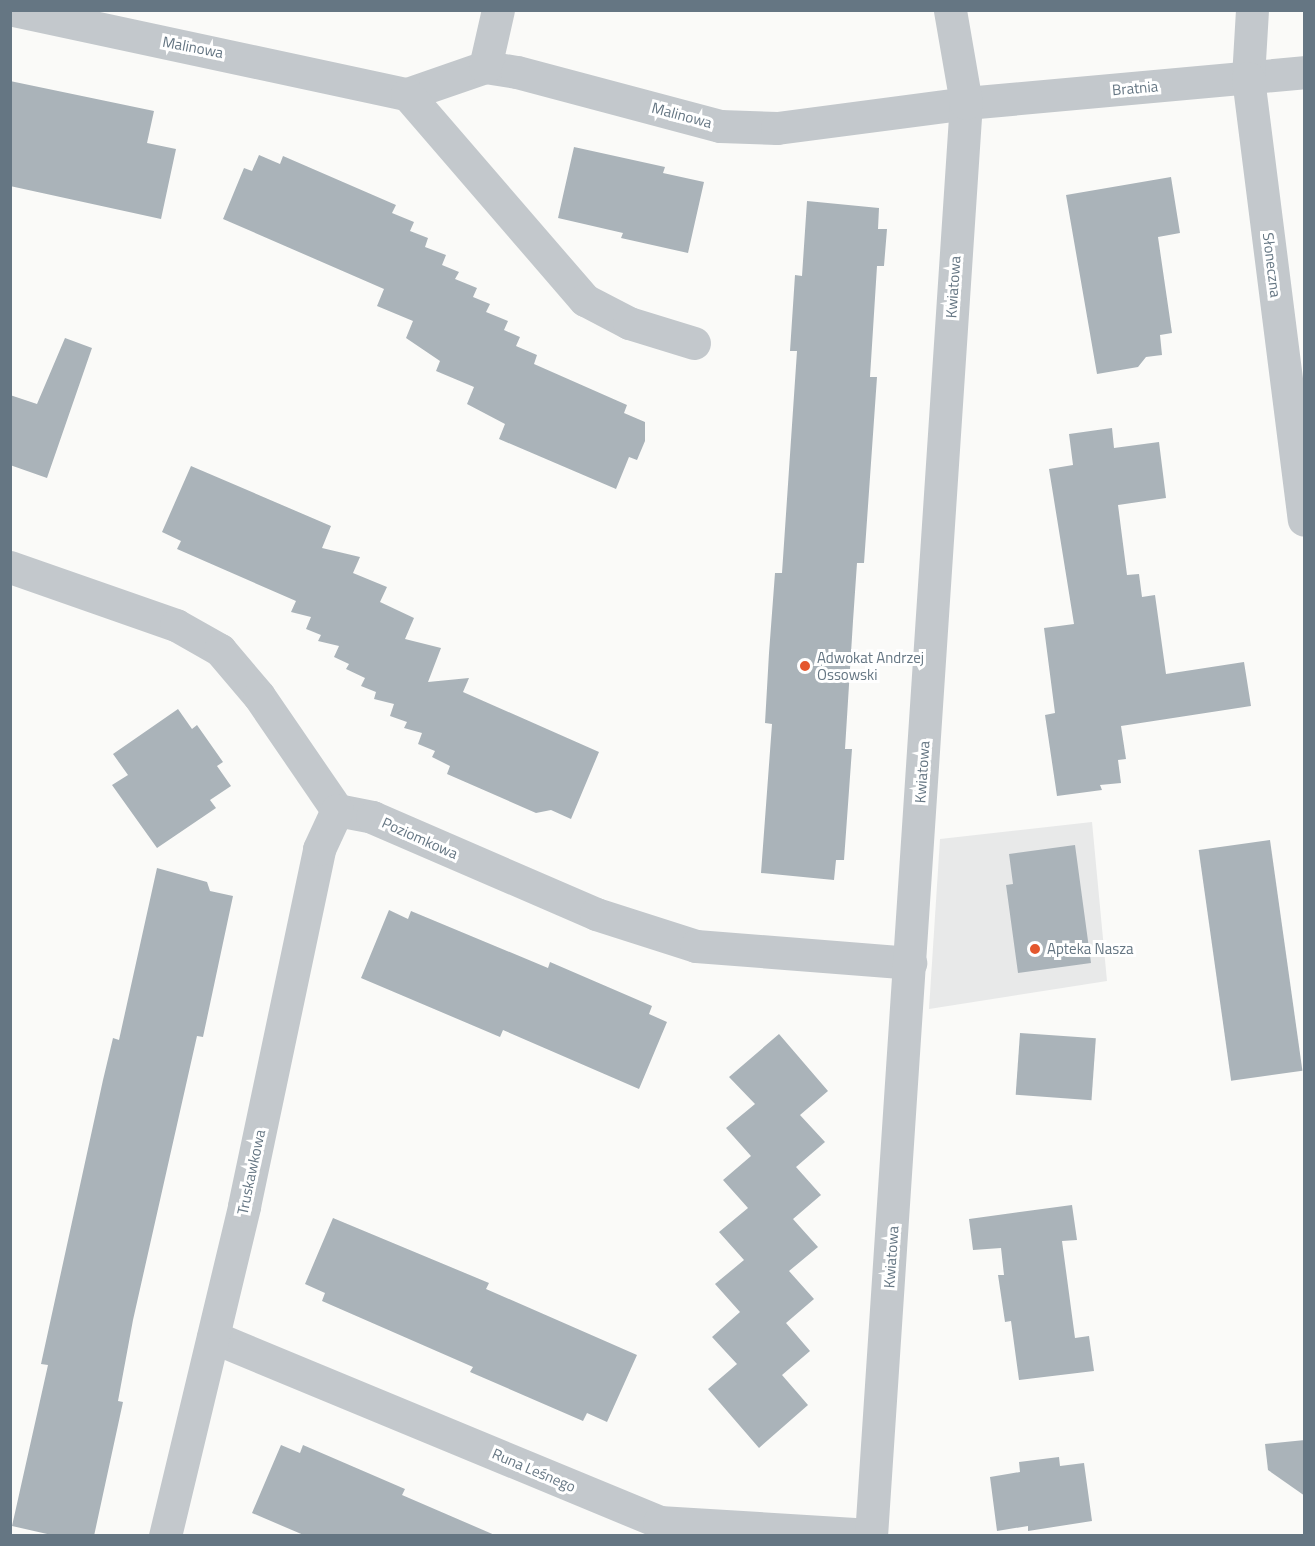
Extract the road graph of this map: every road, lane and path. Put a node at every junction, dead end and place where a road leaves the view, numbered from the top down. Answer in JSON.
{"nodes":[{"id":1,"x":14,"y":10,"type":"edge"},
{"id":2,"x":498,"y":10,"type":"edge"},
{"id":3,"x":950,"y":10,"type":"edge"},
{"id":4,"x":1252,"y":10,"type":"edge"},
{"id":5,"x":485,"y":67,"type":"junction"},
{"id":6,"x":1305,"y":72,"type":"edge"},
{"id":7,"x":1248,"y":78,"type":"junction"},
{"id":8,"x":407,"y":94,"type":"junction"},
{"id":9,"x":966,"y":103,"type":"junction"},
{"id":10,"x":694,"y":343,"type":"dead end"},
{"id":11,"x":1305,"y":519,"type":"edge"},
{"id":12,"x":10,"y":567,"type":"edge"},
{"id":13,"x":337,"y":810,"type":"junction"},
{"id":14,"x":910,"y":963,"type":"junction"},
{"id":15,"x":213,"y":1337,"type":"junction"},
{"id":16,"x":871,"y":1535,"type":"edge"},
{"id":17,"x":165,"y":1536,"type":"edge"}],
"edges":[{"from":1,"to":8,"type":"street","name":"Malinowa"},
{"from":2,"to":5,"type":"street"},
{"from":3,"to":9,"type":"street","name":"Kwiatowa"},
{"from":4,"to":7,"type":"street","name":"Słoneczna"},
{"from":5,"to":8,"type":"street","name":"Malinowa"},
{"from":5,"to":9,"type":"street","name":"Malinowa"},
{"from":6,"to":7,"type":"street","name":"Bratnia"},
{"from":7,"to":9,"type":"street","name":"Bratnia"},
{"from":7,"to":11,"type":"street","name":"Słoneczna"},
{"from":8,"to":10,"type":"street"},
{"from":9,"to":14,"type":"street","name":"Kwiatowa"},
{"from":12,"to":13,"type":"street"},
{"from":13,"to":14,"type":"street","name":"Poziomkowa"},
{"from":13,"to":15,"type":"street","name":"Truskawkowa"},
{"from":14,"to":16,"type":"street","name":"Kwiatowa"},
{"from":15,"to":16,"type":"street","name":"Runa Leśnego"},
{"from":15,"to":17,"type":"street","name":"Truskawkowa"}]}
